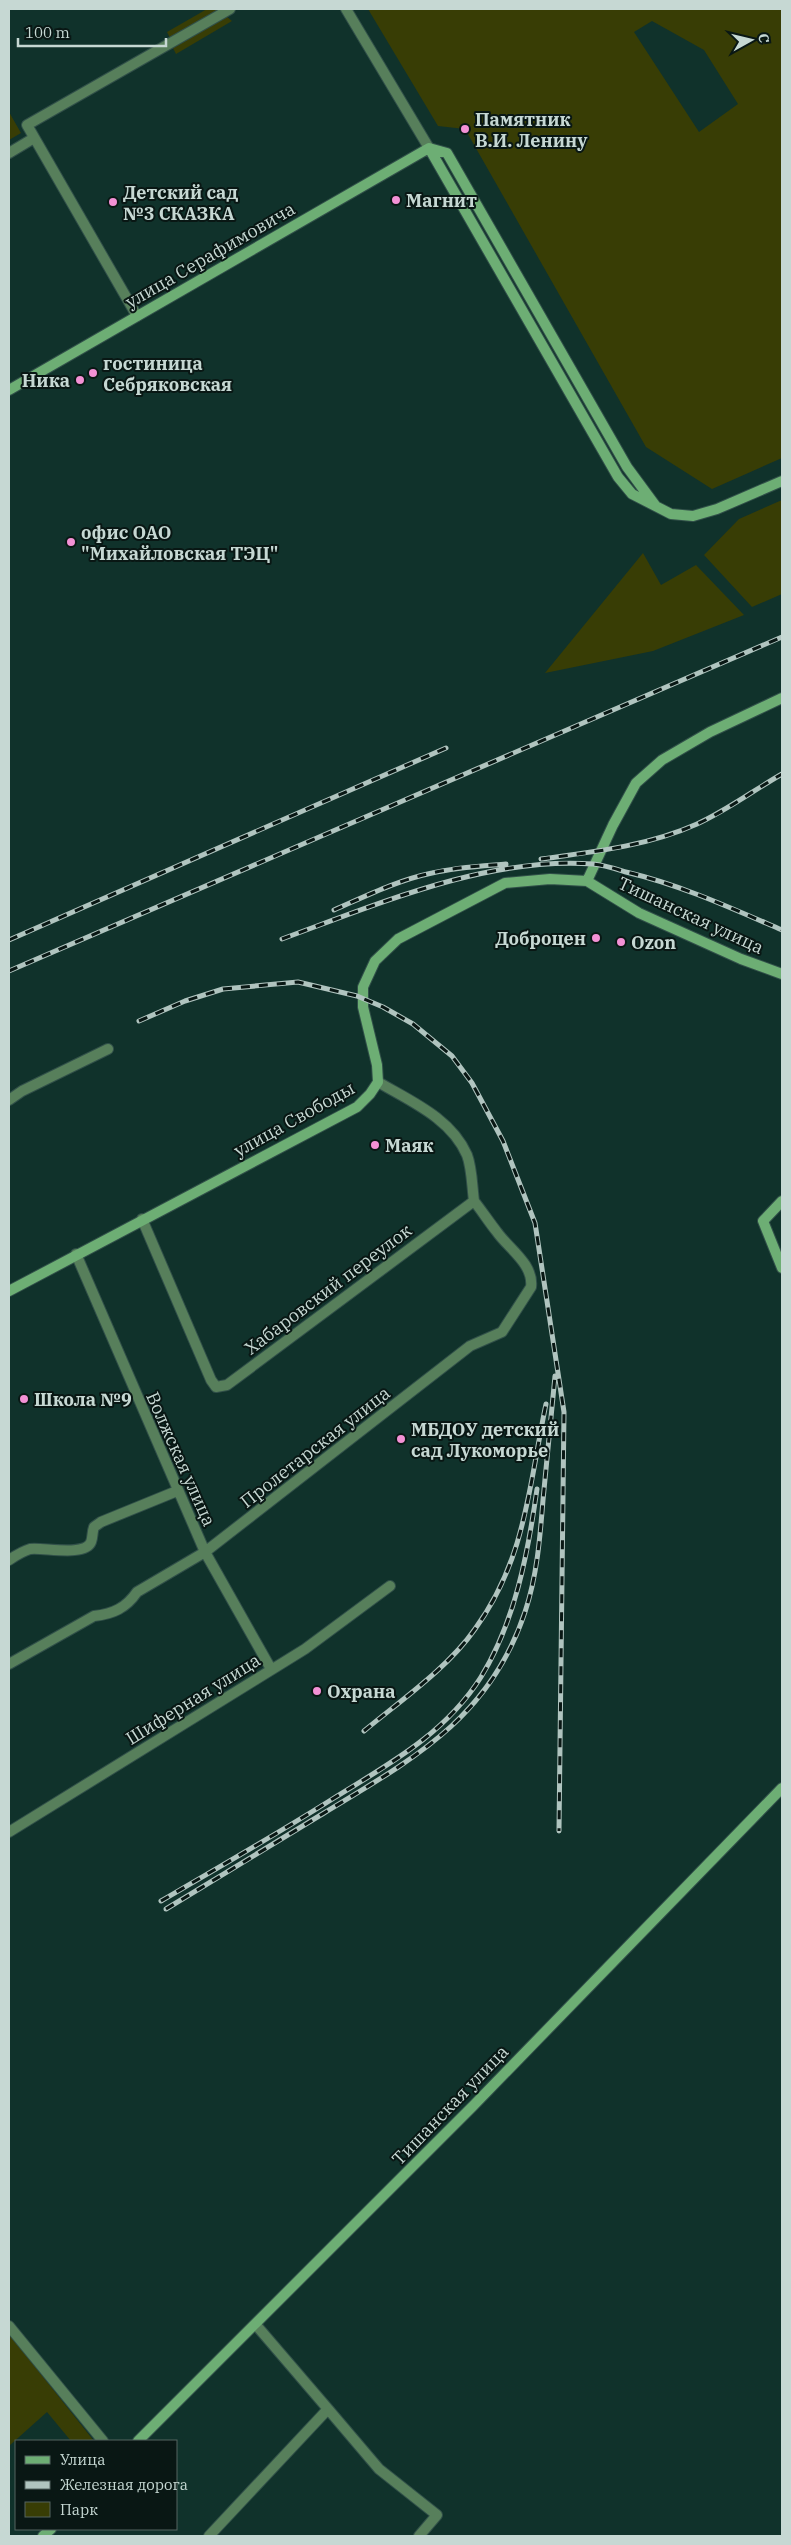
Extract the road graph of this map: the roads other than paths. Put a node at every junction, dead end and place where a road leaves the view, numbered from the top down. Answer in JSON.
{"nodes":[{"id":1,"x":230,"y":9,"type":"edge"},
{"id":2,"x":346,"y":9,"type":"edge"},
{"id":3,"x":34,"y":138,"type":"junction"},
{"id":4,"x":429,"y":148,"type":"junction"},
{"id":5,"x":9,"y":153,"type":"edge"},
{"id":6,"x":137,"y":316,"type":"junction"},
{"id":7,"x":10,"y":387,"type":"edge"},
{"id":8,"x":782,"y":481,"type":"edge"},
{"id":9,"x":656,"y":507,"type":"junction"},
{"id":10,"x":782,"y":698,"type":"edge"},
{"id":11,"x":587,"y":881,"type":"junction"},
{"id":12,"x":782,"y":974,"type":"edge"},
{"id":13,"x":108,"y":1049,"type":"dead end"},
{"id":14,"x":378,"y":1082,"type":"junction"},
{"id":15,"x":9,"y":1100,"type":"edge"},
{"id":16,"x":474,"y":1201,"type":"junction"},
{"id":17,"x":782,"y":1201,"type":"edge"},
{"id":18,"x":142,"y":1220,"type":"junction"},
{"id":19,"x":76,"y":1254,"type":"junction"},
{"id":20,"x":782,"y":1268,"type":"edge"},
{"id":21,"x":9,"y":1291,"type":"edge"},
{"id":22,"x":177,"y":1491,"type":"junction"},
{"id":23,"x":205,"y":1552,"type":"junction"},
{"id":24,"x":9,"y":1560,"type":"edge"},
{"id":25,"x":390,"y":1586,"type":"dead end"},
{"id":26,"x":9,"y":1664,"type":"edge"},
{"id":27,"x":271,"y":1669,"type":"junction"},
{"id":28,"x":782,"y":1788,"type":"edge"},
{"id":29,"x":9,"y":1832,"type":"edge"},
{"id":30,"x":256,"y":2325,"type":"junction"},
{"id":31,"x":9,"y":2326,"type":"edge"},
{"id":32,"x":328,"y":2409,"type":"junction"},
{"id":33,"x":102,"y":2440,"type":"edge"},
{"id":34,"x":139,"y":2440,"type":"edge"},
{"id":35,"x":209,"y":2536,"type":"edge"},
{"id":36,"x":419,"y":2536,"type":"edge"}],
"edges":[{"from":1,"to":3,"type":"street"},
{"from":2,"to":4,"type":"street"},
{"from":3,"to":5,"type":"street"},
{"from":3,"to":6,"type":"street"},
{"from":4,"to":6,"type":"street","name":"улица Серафимовича"},
{"from":4,"to":9,"type":"street"},
{"from":4,"to":9,"type":"street"},
{"from":6,"to":7,"type":"street","name":"улица Серафимовича"},
{"from":8,"to":9,"type":"street"},
{"from":10,"to":11,"type":"street"},
{"from":11,"to":12,"type":"street","name":"Тишанская улица"},
{"from":11,"to":14,"type":"street","name":"улица Свободы"},
{"from":13,"to":15,"type":"street"},
{"from":14,"to":16,"type":"street"},
{"from":14,"to":18,"type":"street","name":"улица Свободы"},
{"from":16,"to":18,"type":"street","name":"Хабаровский переулок"},
{"from":16,"to":23,"type":"street","name":"Пролетарская улица"},
{"from":17,"to":20,"type":"street"},
{"from":18,"to":19,"type":"street","name":"улица Свободы"},
{"from":19,"to":21,"type":"street","name":"улица Свободы"},
{"from":19,"to":22,"type":"street","name":"Волжская улица"},
{"from":22,"to":23,"type":"street","name":"Волжская улица"},
{"from":22,"to":24,"type":"street"},
{"from":23,"to":26,"type":"street","name":"Пролетарская улица"},
{"from":23,"to":27,"type":"street","name":"Волжская улица"},
{"from":25,"to":27,"type":"street","name":"Шиферная улица"},
{"from":27,"to":29,"type":"street","name":"Шиферная улица"},
{"from":28,"to":30,"type":"street","name":"Тишанская улица"},
{"from":30,"to":32,"type":"street"},
{"from":30,"to":34,"type":"street","name":"Тишанская улица"},
{"from":31,"to":33,"type":"street"},
{"from":32,"to":35,"type":"street"},
{"from":32,"to":36,"type":"street"}]}
